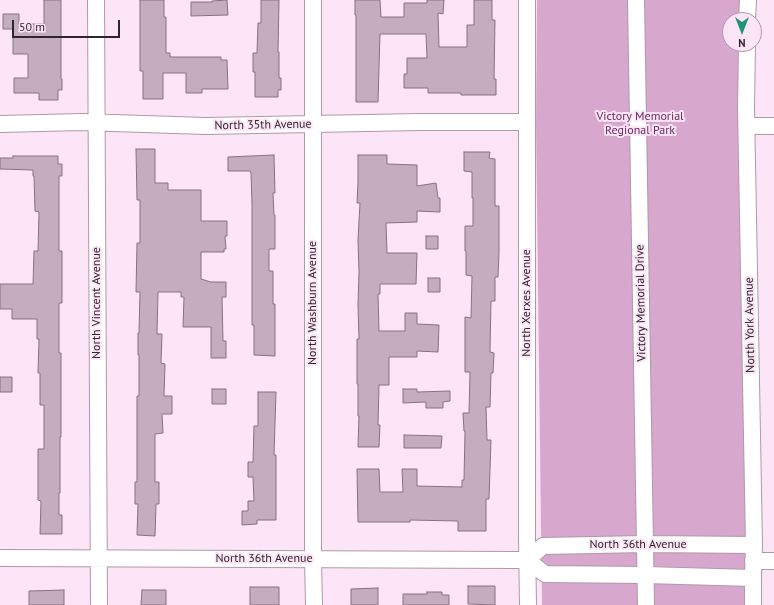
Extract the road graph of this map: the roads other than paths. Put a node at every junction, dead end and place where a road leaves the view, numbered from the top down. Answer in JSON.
{"nodes":[{"id":1,"x":96,"y":0,"type":"edge"},
{"id":2,"x":313,"y":0,"type":"edge"},
{"id":3,"x":527,"y":0,"type":"edge"},
{"id":4,"x":636,"y":0,"type":"edge"},
{"id":5,"x":748,"y":0,"type":"edge"},
{"id":6,"x":747,"y":12,"type":"edge"},
{"id":7,"x":747,"y":52,"type":"edge"},
{"id":8,"x":96,"y":122,"type":"junction"},
{"id":9,"x":527,"y":122,"type":"junction"},
{"id":10,"x":0,"y":124,"type":"edge"},
{"id":11,"x":313,"y":124,"type":"junction"},
{"id":12,"x":747,"y":126,"type":"junction"},
{"id":13,"x":774,"y":126,"type":"edge"},
{"id":14,"x":645,"y":544,"type":"junction"},
{"id":15,"x":753,"y":553,"type":"junction"},
{"id":16,"x":0,"y":558,"type":"edge"},
{"id":17,"x":98,"y":559,"type":"junction"},
{"id":18,"x":313,"y":559,"type":"junction"},
{"id":19,"x":527,"y":560,"type":"junction"},
{"id":20,"x":774,"y":560,"type":"edge"},
{"id":21,"x":646,"y":575,"type":"junction"},
{"id":22,"x":753,"y":578,"type":"junction"},
{"id":23,"x":98,"y":605,"type":"edge"},
{"id":24,"x":314,"y":605,"type":"edge"},
{"id":25,"x":528,"y":605,"type":"edge"},
{"id":26,"x":646,"y":605,"type":"edge"},
{"id":27,"x":753,"y":605,"type":"edge"}],
"edges":[{"from":1,"to":8,"type":"street","name":"North Vincent Avenue"},
{"from":2,"to":11,"type":"street","name":"North Washburn Avenue"},
{"from":3,"to":9,"type":"street","name":"North Xerxes Avenue"},
{"from":4,"to":14,"type":"street","name":"Victory Memorial Drive"},
{"from":5,"to":6,"type":"street"},
{"from":7,"to":12,"type":"street","name":"North York Avenue"},
{"from":8,"to":10,"type":"street","name":"North 35th Avenue"},
{"from":8,"to":11,"type":"street","name":"North 35th Avenue"},
{"from":8,"to":17,"type":"street","name":"North Vincent Avenue"},
{"from":9,"to":11,"type":"street","name":"North 35th Avenue"},
{"from":9,"to":19,"type":"street","name":"North Xerxes Avenue"},
{"from":11,"to":18,"type":"street","name":"North Washburn Avenue"},
{"from":12,"to":13,"type":"street"},
{"from":12,"to":15,"type":"street","name":"North York Avenue"},
{"from":14,"to":15,"type":"street","name":"North 36th Avenue"},
{"from":14,"to":19,"type":"street","name":"North 36th Avenue"},
{"from":14,"to":21,"type":"street","name":"Victory Memorial Drive"},
{"from":15,"to":20,"type":"street","name":"North 36th Avenue"},
{"from":15,"to":22,"type":"street","name":"North York Avenue"},
{"from":16,"to":17,"type":"street","name":"North 36th Avenue"},
{"from":17,"to":18,"type":"street","name":"North 36th Avenue"},
{"from":17,"to":23,"type":"street","name":"North Vincent Avenue"},
{"from":18,"to":19,"type":"street","name":"North 36th Avenue"},
{"from":18,"to":24,"type":"street","name":"North Washburn Avenue"},
{"from":19,"to":21,"type":"street"},
{"from":19,"to":25,"type":"street","name":"North Xerxes Avenue"},
{"from":21,"to":22,"type":"street"},
{"from":21,"to":26,"type":"street","name":"Victory Memorial Drive"},
{"from":22,"to":27,"type":"street","name":"North York Avenue"}]}
